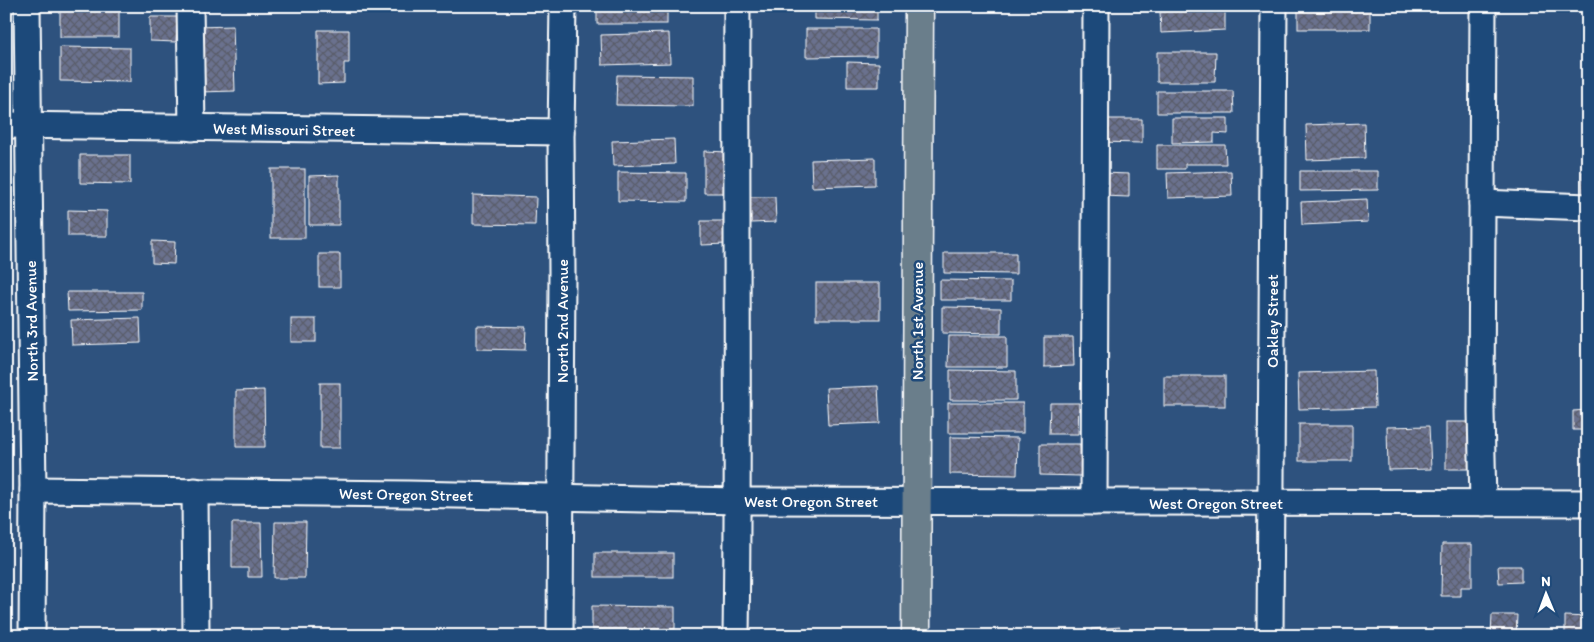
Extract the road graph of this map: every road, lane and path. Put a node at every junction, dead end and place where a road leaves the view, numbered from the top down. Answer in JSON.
{"nodes":[{"id":1,"x":27,"y":6,"type":"edge"},
{"id":2,"x":190,"y":6,"type":"edge"},
{"id":3,"x":563,"y":6,"type":"edge"},
{"id":4,"x":738,"y":6,"type":"edge"},
{"id":5,"x":919,"y":6,"type":"edge"},
{"id":6,"x":1096,"y":6,"type":"edge"},
{"id":7,"x":1274,"y":6,"type":"edge"},
{"id":8,"x":1484,"y":6,"type":"edge"},
{"id":9,"x":18,"y":125,"type":"edge"},
{"id":10,"x":192,"y":128,"type":"junction"},
{"id":11,"x":561,"y":132,"type":"junction"},
{"id":12,"x":1482,"y":203,"type":"junction"},
{"id":13,"x":1588,"y":207,"type":"edge"},
{"id":14,"x":33,"y":490,"type":"junction"},
{"id":15,"x":195,"y":491,"type":"junction"},
{"id":16,"x":562,"y":498,"type":"junction"},
{"id":17,"x":738,"y":501,"type":"junction"},
{"id":18,"x":916,"y":501,"type":"junction"},
{"id":19,"x":1094,"y":502,"type":"junction"},
{"id":20,"x":1272,"y":503,"type":"junction"},
{"id":21,"x":1483,"y":503,"type":"junction"},
{"id":22,"x":1588,"y":503,"type":"edge"},
{"id":23,"x":32,"y":636,"type":"edge"},
{"id":24,"x":196,"y":636,"type":"edge"},
{"id":25,"x":560,"y":636,"type":"edge"},
{"id":26,"x":736,"y":636,"type":"edge"},
{"id":27,"x":916,"y":636,"type":"edge"},
{"id":28,"x":1270,"y":636,"type":"edge"}],
"edges":[{"from":1,"to":9,"type":"street","name":"North 3rd Avenue"},
{"from":2,"to":10,"type":"street"},
{"from":3,"to":11,"type":"street","name":"North 2nd Avenue"},
{"from":4,"to":17,"type":"street"},
{"from":5,"to":18,"type":"main road","name":"North 1st Avenue"},
{"from":6,"to":19,"type":"street"},
{"from":7,"to":20,"type":"street","name":"Oakley Street"},
{"from":8,"to":12,"type":"street"},
{"from":9,"to":10,"type":"street","name":"West Missouri Street"},
{"from":9,"to":14,"type":"street","name":"North 3rd Avenue"},
{"from":10,"to":11,"type":"street","name":"West Missouri Street"},
{"from":11,"to":16,"type":"street","name":"North 2nd Avenue"},
{"from":12,"to":13,"type":"street"},
{"from":12,"to":21,"type":"street"},
{"from":14,"to":15,"type":"street","name":"West Oregon Street"},
{"from":14,"to":23,"type":"street","name":"North 3rd Avenue"},
{"from":15,"to":16,"type":"street","name":"West Oregon Street"},
{"from":15,"to":24,"type":"street"},
{"from":16,"to":17,"type":"street","name":"West Oregon Street"},
{"from":16,"to":25,"type":"street","name":"North 2nd Avenue"},
{"from":17,"to":18,"type":"street","name":"West Oregon Street"},
{"from":17,"to":26,"type":"street"},
{"from":18,"to":19,"type":"street","name":"West Oregon Street"},
{"from":18,"to":27,"type":"main road","name":"North 1st Avenue"},
{"from":19,"to":20,"type":"street","name":"West Oregon Street"},
{"from":20,"to":21,"type":"street","name":"West Oregon Street"},
{"from":20,"to":28,"type":"street","name":"Oakley Street"},
{"from":21,"to":22,"type":"street","name":"West Oregon Street"}]}
